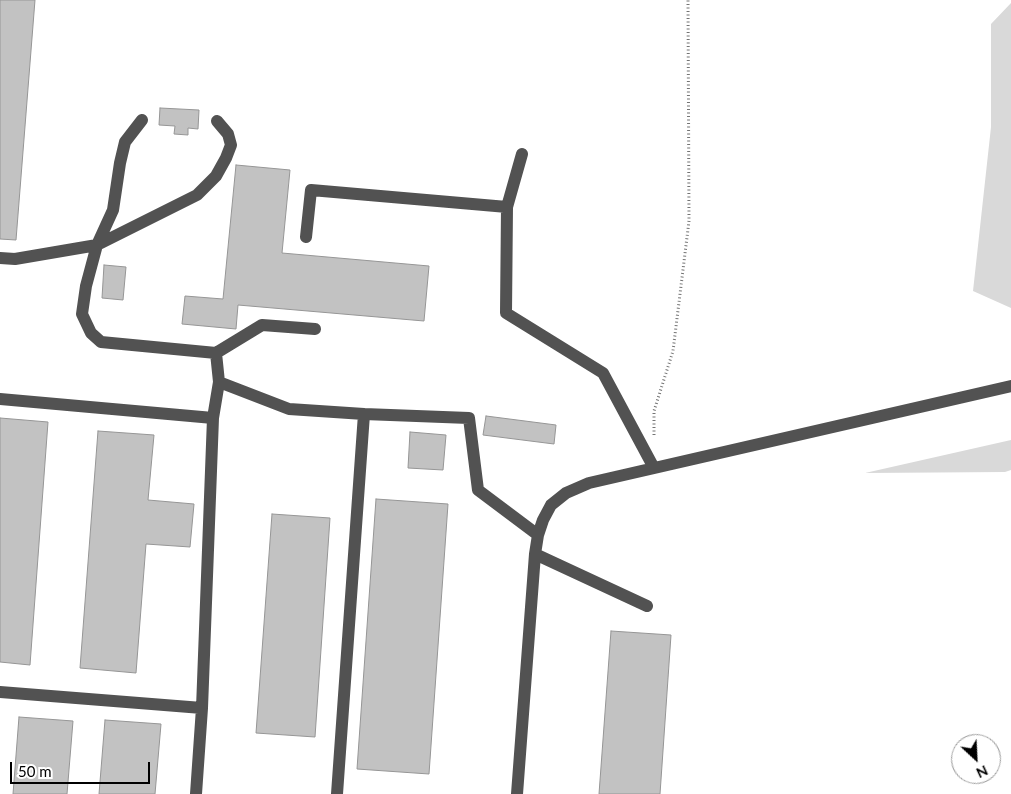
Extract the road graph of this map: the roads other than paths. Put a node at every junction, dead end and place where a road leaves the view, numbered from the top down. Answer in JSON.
{"nodes":[{"id":1,"x":142,"y":120,"type":"dead end"},
{"id":2,"x":217,"y":121,"type":"dead end"},
{"id":3,"x":522,"y":154,"type":"dead end"},
{"id":4,"x":507,"y":207,"type":"junction"},
{"id":5,"x":306,"y":237,"type":"dead end"},
{"id":6,"x":97,"y":245,"type":"junction"},
{"id":7,"x":0,"y":258,"type":"edge"},
{"id":8,"x":314,"y":329,"type":"dead end"},
{"id":9,"x":216,"y":353,"type":"junction"},
{"id":10,"x":219,"y":382,"type":"junction"},
{"id":11,"x":1011,"y":386,"type":"edge"},
{"id":12,"x":0,"y":399,"type":"edge"},
{"id":13,"x":364,"y":414,"type":"junction"},
{"id":14,"x":213,"y":418,"type":"junction"},
{"id":15,"x":654,"y":468,"type":"junction"},
{"id":16,"x":538,"y":534,"type":"junction"},
{"id":17,"x":535,"y":554,"type":"junction"},
{"id":18,"x":647,"y":606,"type":"dead end"},
{"id":19,"x":0,"y":692,"type":"edge"},
{"id":20,"x":202,"y":708,"type":"junction"},
{"id":21,"x":196,"y":794,"type":"edge"},
{"id":22,"x":337,"y":794,"type":"edge"},
{"id":23,"x":517,"y":794,"type":"edge"}],
"edges":[{"from":1,"to":6,"type":"street"},
{"from":2,"to":6,"type":"street"},
{"from":3,"to":4,"type":"street"},
{"from":4,"to":5,"type":"street"},
{"from":4,"to":15,"type":"street"},
{"from":6,"to":7,"type":"street"},
{"from":6,"to":9,"type":"street"},
{"from":8,"to":9,"type":"street"},
{"from":9,"to":10,"type":"street"},
{"from":10,"to":13,"type":"street"},
{"from":10,"to":14,"type":"street"},
{"from":11,"to":15,"type":"street"},
{"from":12,"to":14,"type":"street"},
{"from":13,"to":16,"type":"street"},
{"from":13,"to":22,"type":"street"},
{"from":14,"to":20,"type":"street"},
{"from":15,"to":16,"type":"street"},
{"from":16,"to":17,"type":"street"},
{"from":17,"to":18,"type":"street"},
{"from":17,"to":23,"type":"street"},
{"from":19,"to":20,"type":"street"},
{"from":20,"to":21,"type":"street"}]}
